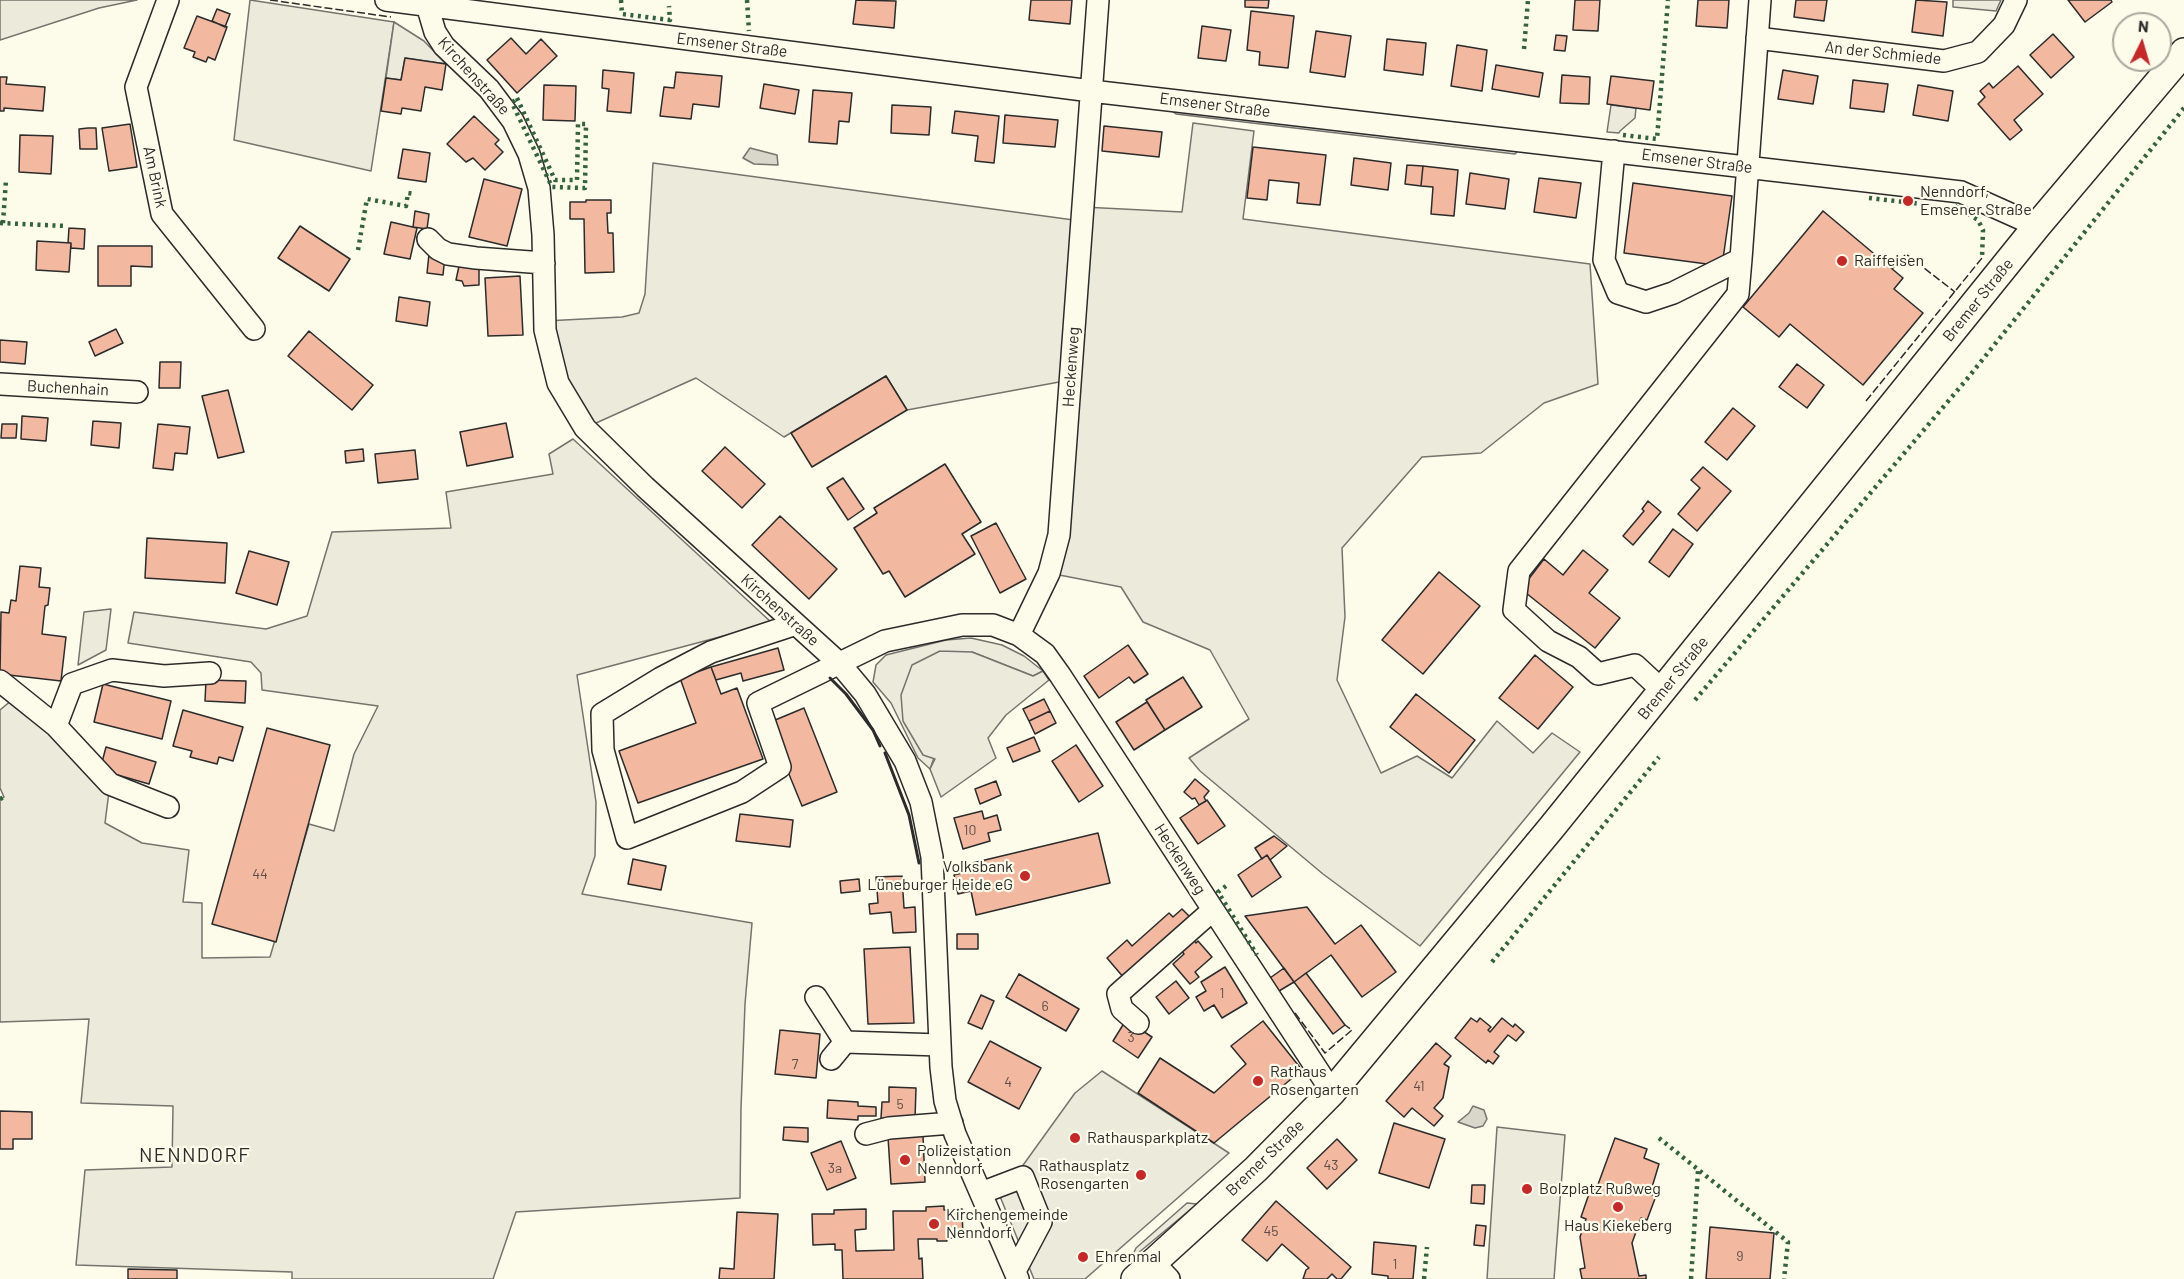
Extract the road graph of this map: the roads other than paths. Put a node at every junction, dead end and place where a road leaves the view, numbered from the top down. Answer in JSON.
{"nodes":[{"id":1,"x":168,"y":0,"type":"edge"},
{"id":2,"x":386,"y":0,"type":"edge"},
{"id":3,"x":1098,"y":0,"type":"edge"},
{"id":4,"x":1760,"y":0,"type":"edge"},
{"id":5,"x":2016,"y":0,"type":"edge"},
{"id":6,"x":427,"y":5,"type":"junction"},
{"id":7,"x":1757,"y":38,"type":"junction"},
{"id":8,"x":2184,"y":52,"type":"edge"},
{"id":9,"x":1091,"y":91,"type":"junction"},
{"id":10,"x":1614,"y":151,"type":"junction"},
{"id":11,"x":1749,"y":166,"type":"junction"},
{"id":12,"x":2037,"y":226,"type":"junction"},
{"id":13,"x":428,"y":239,"type":"dead end"},
{"id":14,"x":1741,"y":259,"type":"junction"},
{"id":15,"x":544,"y":262,"type":"junction"},
{"id":16,"x":254,"y":330,"type":"dead end"},
{"id":17,"x":0,"y":384,"type":"edge"},
{"id":18,"x":137,"y":392,"type":"dead end"},
{"id":19,"x":796,"y":624,"type":"junction"},
{"id":20,"x":1018,"y":635,"type":"junction"},
{"id":21,"x":840,"y":664,"type":"junction"},
{"id":22,"x":210,"y":674,"type":"dead end"},
{"id":23,"x":0,"y":681,"type":"edge"},
{"id":24,"x":1663,"y":691,"type":"junction"},
{"id":25,"x":56,"y":726,"type":"junction"},
{"id":26,"x":168,"y":807,"type":"dead end"},
{"id":27,"x":1214,"y":910,"type":"junction"},
{"id":28,"x":816,"y":997,"type":"dead end"},
{"id":29,"x":1138,"y":1023,"type":"dead end"},
{"id":30,"x":845,"y":1042,"type":"junction"},
{"id":31,"x":940,"y":1045,"type":"junction"},
{"id":32,"x":831,"y":1059,"type":"dead end"},
{"id":33,"x":1332,"y":1092,"type":"junction"},
{"id":34,"x":952,"y":1123,"type":"junction"},
{"id":35,"x":866,"y":1134,"type":"dead end"},
{"id":36,"x":981,"y":1192,"type":"junction"},
{"id":37,"x":1152,"y":1273,"type":"edge"},
{"id":38,"x":1017,"y":1275,"type":"edge"}],
"edges":[{"from":1,"to":16,"type":"street","name":"Am Brink"},
{"from":2,"to":6,"type":"street","name":"Emsener Straße"},
{"from":3,"to":9,"type":"street","name":"Heckenweg"},
{"from":4,"to":7,"type":"street"},
{"from":5,"to":7,"type":"street","name":"An der Schmiede"},
{"from":6,"to":9,"type":"street","name":"Emsener Straße"},
{"from":6,"to":15,"type":"street","name":"Kirchenstraße"},
{"from":7,"to":11,"type":"street"},
{"from":8,"to":12,"type":"main road","name":"Bremer Straße"},
{"from":9,"to":10,"type":"street","name":"Emsener Straße"},
{"from":9,"to":20,"type":"street","name":"Heckenweg"},
{"from":10,"to":11,"type":"street","name":"Emsener Straße"},
{"from":10,"to":14,"type":"street"},
{"from":11,"to":12,"type":"street","name":"Emsener Straße"},
{"from":11,"to":14,"type":"street"},
{"from":12,"to":24,"type":"main road","name":"Bremer Straße"},
{"from":13,"to":15,"type":"street"},
{"from":14,"to":24,"type":"street"},
{"from":15,"to":19,"type":"street","name":"Kirchenstraße"},
{"from":17,"to":18,"type":"street","name":"Buchenhain"},
{"from":19,"to":21,"type":"street","name":"Kirchenstraße"},
{"from":19,"to":21,"type":"street","name":"Heckenweg"},
{"from":20,"to":21,"type":"street","name":"Heckenweg"},
{"from":20,"to":27,"type":"street","name":"Heckenweg"},
{"from":21,"to":31,"type":"street","name":"Kirchenstraße"},
{"from":22,"to":25,"type":"street"},
{"from":23,"to":25,"type":"street"},
{"from":24,"to":33,"type":"main road","name":"Bremer Straße"},
{"from":25,"to":26,"type":"street"},
{"from":27,"to":29,"type":"street"},
{"from":27,"to":33,"type":"street","name":"Heckenweg"},
{"from":28,"to":30,"type":"street"},
{"from":30,"to":31,"type":"street"},
{"from":30,"to":32,"type":"street"},
{"from":31,"to":34,"type":"street","name":"Kirchenstraße"},
{"from":33,"to":37,"type":"main road","name":"Bremer Straße"},
{"from":34,"to":35,"type":"street"},
{"from":34,"to":36,"type":"street","name":"Kirchenstraße"},
{"from":36,"to":38,"type":"street","name":"Kirchenstraße"},
{"from":36,"to":38,"type":"street"}]}
